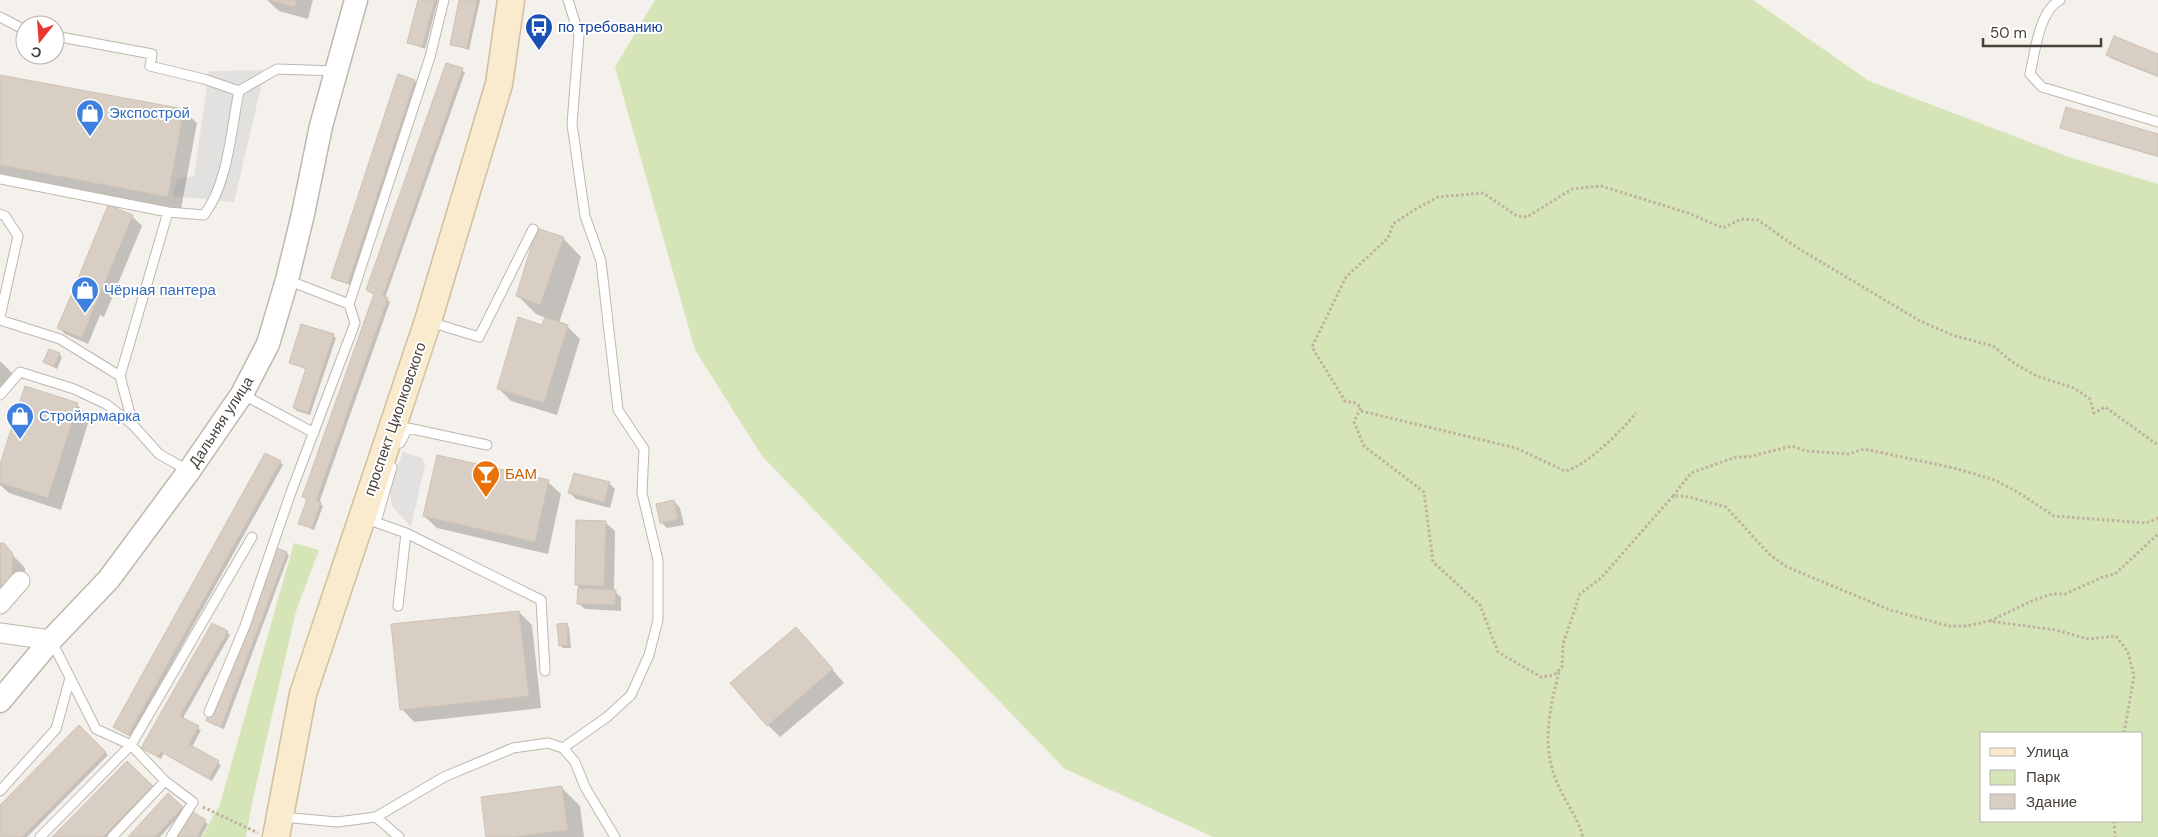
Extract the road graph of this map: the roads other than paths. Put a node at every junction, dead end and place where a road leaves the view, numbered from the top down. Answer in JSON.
{"nodes":[{"id":1,"x":356,"y":0,"type":"edge"},
{"id":2,"x":444,"y":0,"type":"edge"},
{"id":3,"x":510,"y":0,"type":"edge"},
{"id":4,"x":568,"y":0,"type":"edge"},
{"id":5,"x":2060,"y":0,"type":"edge"},
{"id":6,"x":0,"y":17,"type":"edge"},
{"id":7,"x":15,"y":25,"type":"edge"},
{"id":8,"x":65,"y":38,"type":"edge"},
{"id":9,"x":336,"y":71,"type":"junction"},
{"id":10,"x":239,"y":92,"type":"junction"},
{"id":11,"x":2158,"y":122,"type":"edge"},
{"id":12,"x":0,"y":179,"type":"edge"},
{"id":13,"x":168,"y":212,"type":"junction"},
{"id":14,"x":0,"y":214,"type":"edge"},
{"id":15,"x":532,"y":229,"type":"dead end"},
{"id":16,"x":287,"y":280,"type":"junction"},
{"id":17,"x":349,"y":304,"type":"junction"},
{"id":18,"x":0,"y":318,"type":"edge"},
{"id":19,"x":428,"y":321,"type":"junction"},
{"id":20,"x":120,"y":376,"type":"junction"},
{"id":21,"x":242,"y":394,"type":"junction"},
{"id":22,"x":0,"y":395,"type":"edge"},
{"id":23,"x":134,"y":425,"type":"junction"},
{"id":24,"x":314,"y":433,"type":"junction"},
{"id":25,"x":487,"y":445,"type":"dead end"},
{"id":26,"x":190,"y":471,"type":"junction"},
{"id":27,"x":369,"y":520,"type":"junction"},
{"id":28,"x":406,"y":534,"type":"junction"},
{"id":29,"x":252,"y":537,"type":"dead end"},
{"id":30,"x":20,"y":581,"type":"dead end"},
{"id":31,"x":0,"y":604,"type":"edge"},
{"id":32,"x":398,"y":606,"type":"dead end"},
{"id":33,"x":0,"y":633,"type":"edge"},
{"id":34,"x":51,"y":640,"type":"junction"},
{"id":35,"x":545,"y":671,"type":"dead end"},
{"id":36,"x":70,"y":678,"type":"junction"},
{"id":37,"x":0,"y":701,"type":"edge"},
{"id":38,"x":210,"y":712,"type":"dead end"},
{"id":39,"x":130,"y":746,"type":"junction"},
{"id":40,"x":563,"y":748,"type":"junction"},
{"id":41,"x":165,"y":781,"type":"junction"},
{"id":42,"x":0,"y":791,"type":"edge"},
{"id":43,"x":376,"y":817,"type":"junction"},
{"id":44,"x":274,"y":830,"type":"edge"},
{"id":45,"x":40,"y":837,"type":"edge"},
{"id":46,"x":112,"y":837,"type":"edge"},
{"id":47,"x":170,"y":837,"type":"edge"},
{"id":48,"x":399,"y":837,"type":"edge"},
{"id":49,"x":615,"y":837,"type":"edge"}],
"edges":[{"from":1,"to":9,"type":"street","name":"Дальняя улица"},
{"from":2,"to":17,"type":"lane"},
{"from":3,"to":19,"type":"main road","name":"проспект Циолковского"},
{"from":4,"to":40,"type":"lane"},
{"from":5,"to":11,"type":"lane"},
{"from":6,"to":7,"type":"lane"},
{"from":8,"to":10,"type":"lane"},
{"from":9,"to":10,"type":"lane"},
{"from":9,"to":16,"type":"street","name":"Дальняя улица"},
{"from":10,"to":13,"type":"lane"},
{"from":12,"to":13,"type":"lane"},
{"from":13,"to":20,"type":"lane"},
{"from":14,"to":18,"type":"lane"},
{"from":15,"to":19,"type":"lane"},
{"from":16,"to":17,"type":"lane"},
{"from":16,"to":21,"type":"street","name":"Дальняя улица"},
{"from":17,"to":24,"type":"lane"},
{"from":18,"to":20,"type":"lane"},
{"from":19,"to":27,"type":"main road","name":"проспект Циолковского"},
{"from":20,"to":23,"type":"lane"},
{"from":21,"to":24,"type":"lane"},
{"from":21,"to":26,"type":"street","name":"Дальняя улица"},
{"from":22,"to":23,"type":"lane"},
{"from":23,"to":26,"type":"lane"},
{"from":24,"to":38,"type":"lane"},
{"from":25,"to":27,"type":"lane"},
{"from":26,"to":34,"type":"street","name":"Дальняя улица"},
{"from":27,"to":28,"type":"lane"},
{"from":27,"to":44,"type":"main road","name":"проспект Циолковского"},
{"from":28,"to":32,"type":"lane"},
{"from":28,"to":35,"type":"lane"},
{"from":29,"to":39,"type":"lane"},
{"from":30,"to":31,"type":"street"},
{"from":33,"to":34,"type":"street"},
{"from":34,"to":36,"type":"lane"},
{"from":34,"to":37,"type":"street","name":"Дальняя улица"},
{"from":36,"to":39,"type":"lane"},
{"from":36,"to":42,"type":"lane"},
{"from":39,"to":41,"type":"lane"},
{"from":39,"to":45,"type":"lane"},
{"from":40,"to":43,"type":"lane"},
{"from":40,"to":49,"type":"lane"},
{"from":41,"to":46,"type":"lane"},
{"from":41,"to":47,"type":"lane"},
{"from":43,"to":44,"type":"lane"},
{"from":43,"to":48,"type":"lane"}]}
